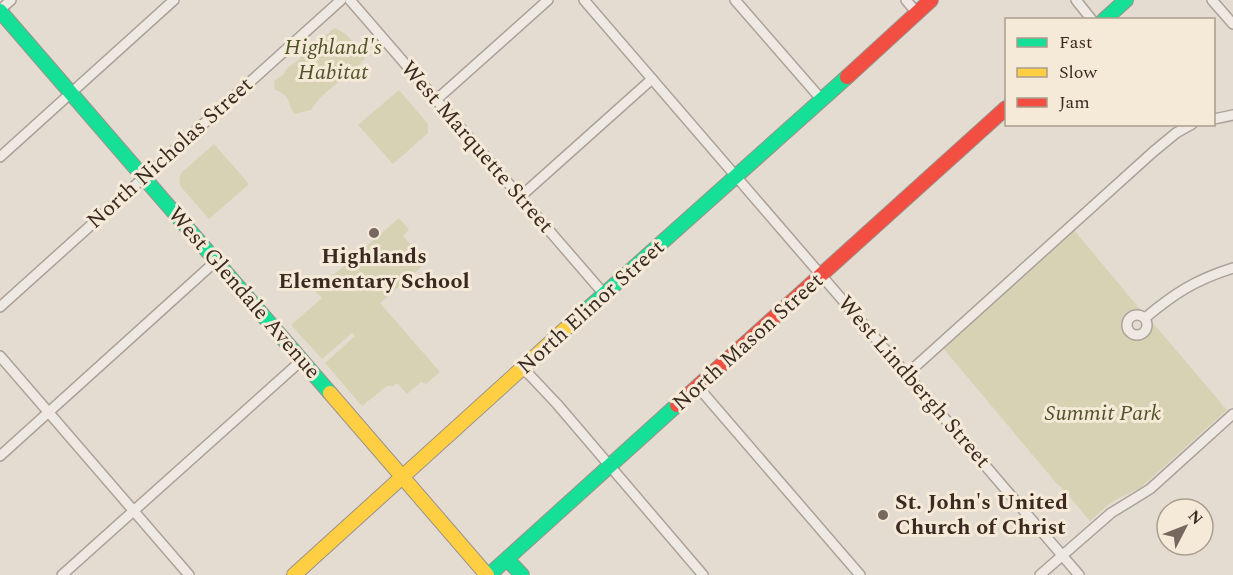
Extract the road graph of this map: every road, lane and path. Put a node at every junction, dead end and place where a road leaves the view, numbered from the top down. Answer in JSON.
{"nodes":[{"id":1,"x":11,"y":0,"type":"edge"},
{"id":2,"x":174,"y":0,"type":"edge"},
{"id":3,"x":341,"y":0,"type":"edge"},
{"id":4,"x":350,"y":0,"type":"edge"},
{"id":5,"x":548,"y":0,"type":"edge"},
{"id":6,"x":584,"y":0,"type":"edge"},
{"id":7,"x":735,"y":0,"type":"edge"},
{"id":8,"x":906,"y":0,"type":"edge"},
{"id":9,"x":931,"y":0,"type":"edge"},
{"id":10,"x":1076,"y":0,"type":"edge"},
{"id":11,"x":1126,"y":0,"type":"edge"},
{"id":12,"x":1212,"y":0,"type":"edge"},
{"id":13,"x":0,"y":11,"type":"edge"},
{"id":14,"x":917,"y":13,"type":"junction"},
{"id":15,"x":1090,"y":18,"type":"edge"},
{"id":16,"x":1106,"y":18,"type":"edge"},
{"id":17,"x":1233,"y":24,"type":"edge"},
{"id":18,"x":652,"y":79,"type":"junction"},
{"id":19,"x":71,"y":93,"type":"junction"},
{"id":20,"x":436,"y":100,"type":"junction"},
{"id":21,"x":822,"y":100,"type":"junction"},
{"id":22,"x":1005,"y":109,"type":"edge"},
{"id":23,"x":1233,"y":115,"type":"edge"},
{"id":24,"x":1215,"y":119,"type":"edge"},
{"id":25,"x":1188,"y":126,"type":"edge"},
{"id":26,"x":0,"y":157,"type":"edge"},
{"id":27,"x":737,"y":176,"type":"junction"},
{"id":28,"x":144,"y":177,"type":"junction"},
{"id":29,"x":520,"y":197,"type":"junction"},
{"id":30,"x":216,"y":261,"type":"junction"},
{"id":31,"x":1233,"y":268,"type":"edge"},
{"id":32,"x":821,"y":275,"type":"junction"},
{"id":33,"x":604,"y":294,"type":"junction"},
{"id":34,"x":0,"y":307,"type":"edge"},
{"id":35,"x":1145,"y":318,"type":"dead end"},
{"id":36,"x":0,"y":356,"type":"edge"},
{"id":37,"x":302,"y":360,"type":"junction"},
{"id":38,"x":523,"y":368,"type":"junction"},
{"id":39,"x":906,"y":374,"type":"junction"},
{"id":40,"x":698,"y":387,"type":"junction"},
{"id":41,"x":49,"y":413,"type":"junction"},
{"id":42,"x":1233,"y":414,"type":"edge"},
{"id":43,"x":0,"y":456,"type":"edge"},
{"id":44,"x":609,"y":466,"type":"junction"},
{"id":45,"x":403,"y":477,"type":"junction"},
{"id":46,"x":134,"y":511,"type":"junction"},
{"id":47,"x":1062,"y":555,"type":"junction"},
{"id":48,"x":507,"y":559,"type":"junction"},
{"id":49,"x":62,"y":575,"type":"edge"},
{"id":50,"x":189,"y":575,"type":"edge"},
{"id":51,"x":294,"y":575,"type":"edge"},
{"id":52,"x":488,"y":575,"type":"edge"},
{"id":53,"x":522,"y":575,"type":"edge"},
{"id":54,"x":703,"y":575,"type":"edge"},
{"id":55,"x":860,"y":575,"type":"edge"},
{"id":56,"x":1040,"y":575,"type":"edge"},
{"id":57,"x":1078,"y":575,"type":"edge"}],
"edges":[{"from":1,"to":13,"type":"street"},
{"from":2,"to":19,"type":"street"},
{"from":3,"to":28,"type":"street","name":"North Nicholas Street"},
{"from":4,"to":20,"type":"street","name":"West Marquette Street"},
{"from":5,"to":20,"type":"street"},
{"from":6,"to":18,"type":"street","name":"West Lindbergh Street"},
{"from":7,"to":21,"type":"street"},
{"from":8,"to":14,"type":"street"},
{"from":9,"to":14,"type":"street","name":"North Elinor Street"},
{"from":10,"to":15,"type":"street"},
{"from":11,"to":16,"type":"street"},
{"from":12,"to":17,"type":"street"},
{"from":13,"to":19,"type":"street","name":"West Glendale Avenue"},
{"from":14,"to":21,"type":"street","name":"North Elinor Street"},
{"from":18,"to":27,"type":"street","name":"West Lindbergh Street"},
{"from":18,"to":29,"type":"street"},
{"from":19,"to":26,"type":"street"},
{"from":19,"to":28,"type":"street","name":"West Glendale Avenue"},
{"from":20,"to":29,"type":"street","name":"West Marquette Street"},
{"from":21,"to":27,"type":"street","name":"North Elinor Street"},
{"from":22,"to":32,"type":"street","name":"North Mason Street"},
{"from":23,"to":24,"type":"street"},
{"from":25,"to":39,"type":"street"},
{"from":27,"to":32,"type":"street","name":"West Lindbergh Street"},
{"from":27,"to":33,"type":"street","name":"North Elinor Street"},
{"from":28,"to":30,"type":"street","name":"West Glendale Avenue"},
{"from":28,"to":34,"type":"street","name":"North Nicholas Street"},
{"from":29,"to":33,"type":"street","name":"West Marquette Street"},
{"from":30,"to":37,"type":"street","name":"West Glendale Avenue"},
{"from":30,"to":41,"type":"street"},
{"from":31,"to":35,"type":"street"},
{"from":32,"to":39,"type":"street","name":"West Lindbergh Street"},
{"from":32,"to":40,"type":"street","name":"North Mason Street"},
{"from":33,"to":38,"type":"street","name":"North Elinor Street"},
{"from":36,"to":41,"type":"street"},
{"from":37,"to":45,"type":"street","name":"West Glendale Avenue"},
{"from":37,"to":46,"type":"street"},
{"from":38,"to":44,"type":"street"},
{"from":38,"to":45,"type":"street","name":"North Elinor Street"},
{"from":39,"to":47,"type":"street","name":"West Lindbergh Street"},
{"from":40,"to":44,"type":"street","name":"North Mason Street"},
{"from":40,"to":55,"type":"street"},
{"from":41,"to":43,"type":"street"},
{"from":41,"to":46,"type":"street"},
{"from":42,"to":47,"type":"street"},
{"from":44,"to":48,"type":"street","name":"North Mason Street"},
{"from":44,"to":54,"type":"street"},
{"from":45,"to":51,"type":"street","name":"North Elinor Street"},
{"from":45,"to":52,"type":"street","name":"West Glendale Avenue"},
{"from":46,"to":49,"type":"street"},
{"from":46,"to":50,"type":"street"},
{"from":47,"to":56,"type":"street"},
{"from":47,"to":57,"type":"street","name":"West Lindbergh Street"},
{"from":48,"to":52,"type":"street","name":"North Mason Street"},
{"from":48,"to":53,"type":"street"}]}
